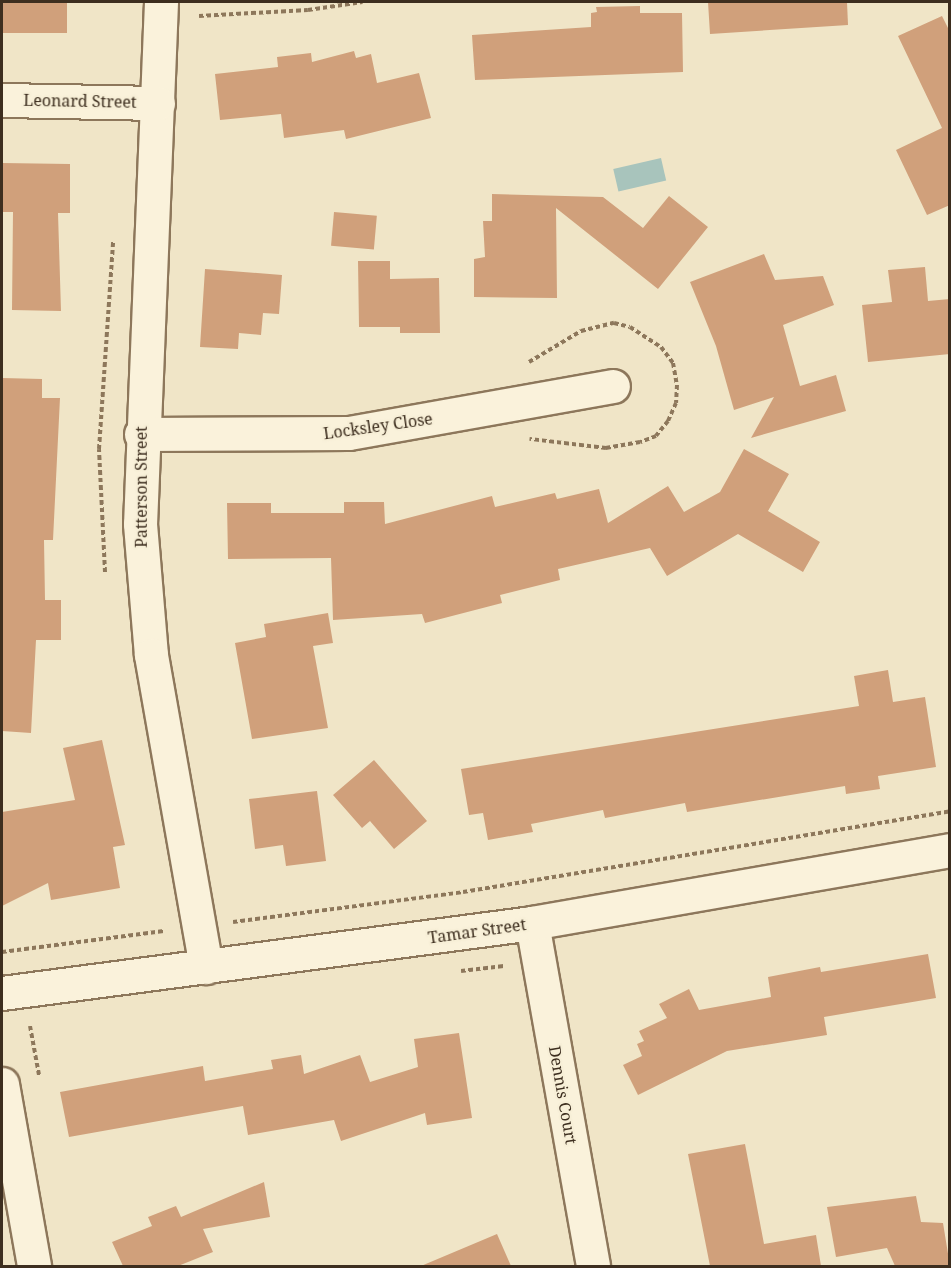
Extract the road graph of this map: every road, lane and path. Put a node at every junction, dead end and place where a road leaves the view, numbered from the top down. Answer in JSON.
{"nodes":[{"id":1,"x":161,"y":2,"type":"edge"},
{"id":2,"x":362,"y":2,"type":"edge"},
{"id":3,"x":199,"y":16,"type":"dead end"},
{"id":4,"x":2,"y":100,"type":"edge"},
{"id":5,"x":158,"y":102,"type":"junction"},
{"id":6,"x":613,"y":386,"type":"dead end"},
{"id":7,"x":141,"y":434,"type":"junction"},
{"id":8,"x":950,"y":811,"type":"edge"},
{"id":9,"x":950,"y":850,"type":"edge"},
{"id":10,"x":235,"y":922,"type":"dead end"},
{"id":11,"x":532,"y":923,"type":"junction"},
{"id":12,"x":162,"y":931,"type":"dead end"},
{"id":13,"x":2,"y":952,"type":"edge"},
{"id":14,"x":206,"y":967,"type":"junction"},
{"id":15,"x":2,"y":993,"type":"edge"},
{"id":16,"x":2,"y":1084,"type":"edge"},
{"id":17,"x":34,"y":1266,"type":"edge"},
{"id":18,"x":593,"y":1266,"type":"edge"}],
"edges":[{"from":1,"to":5,"type":"street","name":"Patterson Street"},
{"from":2,"to":3,"type":"path"},
{"from":4,"to":5,"type":"street","name":"Leonard Street"},
{"from":5,"to":7,"type":"street","name":"Patterson Street"},
{"from":6,"to":7,"type":"street","name":"Locksley Close"},
{"from":7,"to":14,"type":"street","name":"Patterson Street"},
{"from":8,"to":10,"type":"path"},
{"from":9,"to":11,"type":"street","name":"Tamar Street"},
{"from":11,"to":14,"type":"street","name":"Tamar Street"},
{"from":11,"to":18,"type":"street","name":"Dennis Court"},
{"from":12,"to":13,"type":"path"},
{"from":14,"to":15,"type":"street","name":"Tamar Street"},
{"from":16,"to":17,"type":"street"}]}
